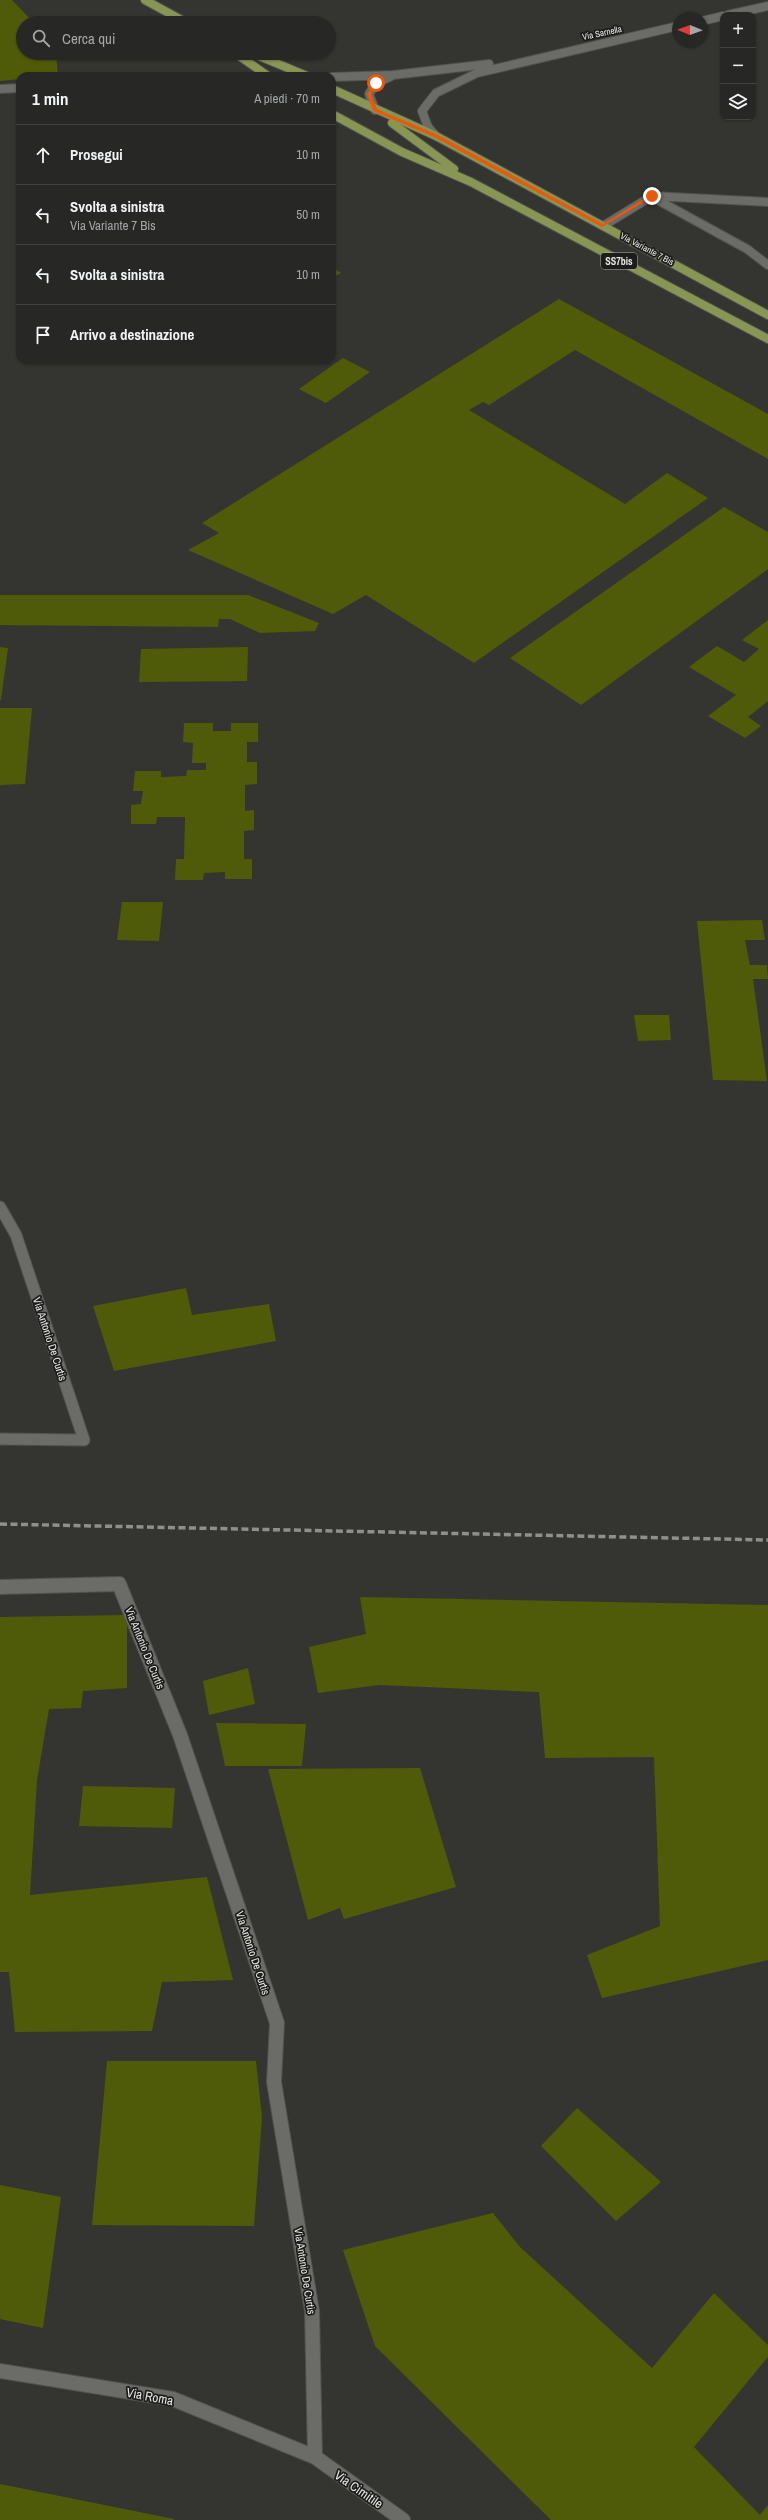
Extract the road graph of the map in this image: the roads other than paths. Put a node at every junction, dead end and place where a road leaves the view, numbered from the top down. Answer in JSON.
{"nodes":[{"id":1,"x":145,"y":0,"type":"edge"},
{"id":2,"x":768,"y":6,"type":"edge"},
{"id":3,"x":741,"y":12,"type":"edge"},
{"id":4,"x":174,"y":16,"type":"edge"},
{"id":5,"x":720,"y":17,"type":"edge"},
{"id":6,"x":708,"y":20,"type":"edge"},
{"id":7,"x":672,"y":27,"type":"edge"},
{"id":8,"x":530,"y":58,"type":"junction"},
{"id":9,"x":245,"y":60,"type":"edge"},
{"id":10,"x":269,"y":60,"type":"edge"},
{"id":11,"x":261,"y":72,"type":"edge"},
{"id":12,"x":297,"y":72,"type":"edge"},
{"id":13,"x":393,"y":75,"type":"junction"},
{"id":14,"x":336,"y":76,"type":"edge"},
{"id":15,"x":16,"y":88,"type":"edge"},
{"id":16,"x":0,"y":89,"type":"edge"},
{"id":17,"x":336,"y":91,"type":"edge"},
{"id":18,"x":375,"y":110,"type":"junction"},
{"id":19,"x":336,"y":116,"type":"edge"},
{"id":20,"x":436,"y":136,"type":"junction"},
{"id":21,"x":471,"y":182,"type":"junction"},
{"id":22,"x":652,"y":196,"type":"junction"},
{"id":23,"x":768,"y":202,"type":"edge"},
{"id":24,"x":603,"y":226,"type":"junction"},
{"id":25,"x":768,"y":265,"type":"edge"},
{"id":26,"x":768,"y":314,"type":"edge"},
{"id":27,"x":768,"y":339,"type":"edge"},
{"id":28,"x":0,"y":1207,"type":"edge"},
{"id":29,"x":0,"y":1439,"type":"edge"},
{"id":30,"x":0,"y":1587,"type":"edge"},
{"id":31,"x":0,"y":2371,"type":"edge"},
{"id":32,"x":315,"y":2457,"type":"junction"},
{"id":33,"x":403,"y":2520,"type":"edge"}],
"edges":[{"from":1,"to":4,"type":"main road"},
{"from":2,"to":3,"type":"street"},
{"from":5,"to":6,"type":"street"},
{"from":7,"to":8,"type":"street","name":"Via Sarnella"},
{"from":8,"to":13,"type":"street"},
{"from":8,"to":20,"type":"street"},
{"from":9,"to":11,"type":"main road"},
{"from":10,"to":12,"type":"main road"},
{"from":13,"to":14,"type":"street"},
{"from":13,"to":18,"type":"street"},
{"from":15,"to":16,"type":"street"},
{"from":17,"to":18,"type":"main road","name":"Via Variante 7 Bis","number":"SS7bis"},
{"from":18,"to":20,"type":"main road","name":"Via Variante 7 Bis","number":"SS7bis"},
{"from":18,"to":21,"type":"main road","name":"Via Variante 7 Bis","number":"SS7bis"},
{"from":19,"to":21,"type":"main road","name":"Via Variante 7 Bis","number":"SS7bis"},
{"from":20,"to":24,"type":"main road","name":"Via Variante 7 Bis","number":"SS7bis"},
{"from":21,"to":27,"type":"main road","name":"Via Variante 7 Bis","number":"SS7bis"},
{"from":22,"to":23,"type":"street"},
{"from":22,"to":24,"type":"street"},
{"from":22,"to":25,"type":"street"},
{"from":24,"to":26,"type":"main road","name":"Via Variante 7 Bis","number":"SS7bis"},
{"from":28,"to":29,"type":"street","name":"Via Antonio De Curtis"},
{"from":30,"to":32,"type":"street","name":"Via Antonio De Curtis"},
{"from":31,"to":32,"type":"street","name":"Via Roma"},
{"from":32,"to":33,"type":"street","name":"Via Cimitile"}]}
